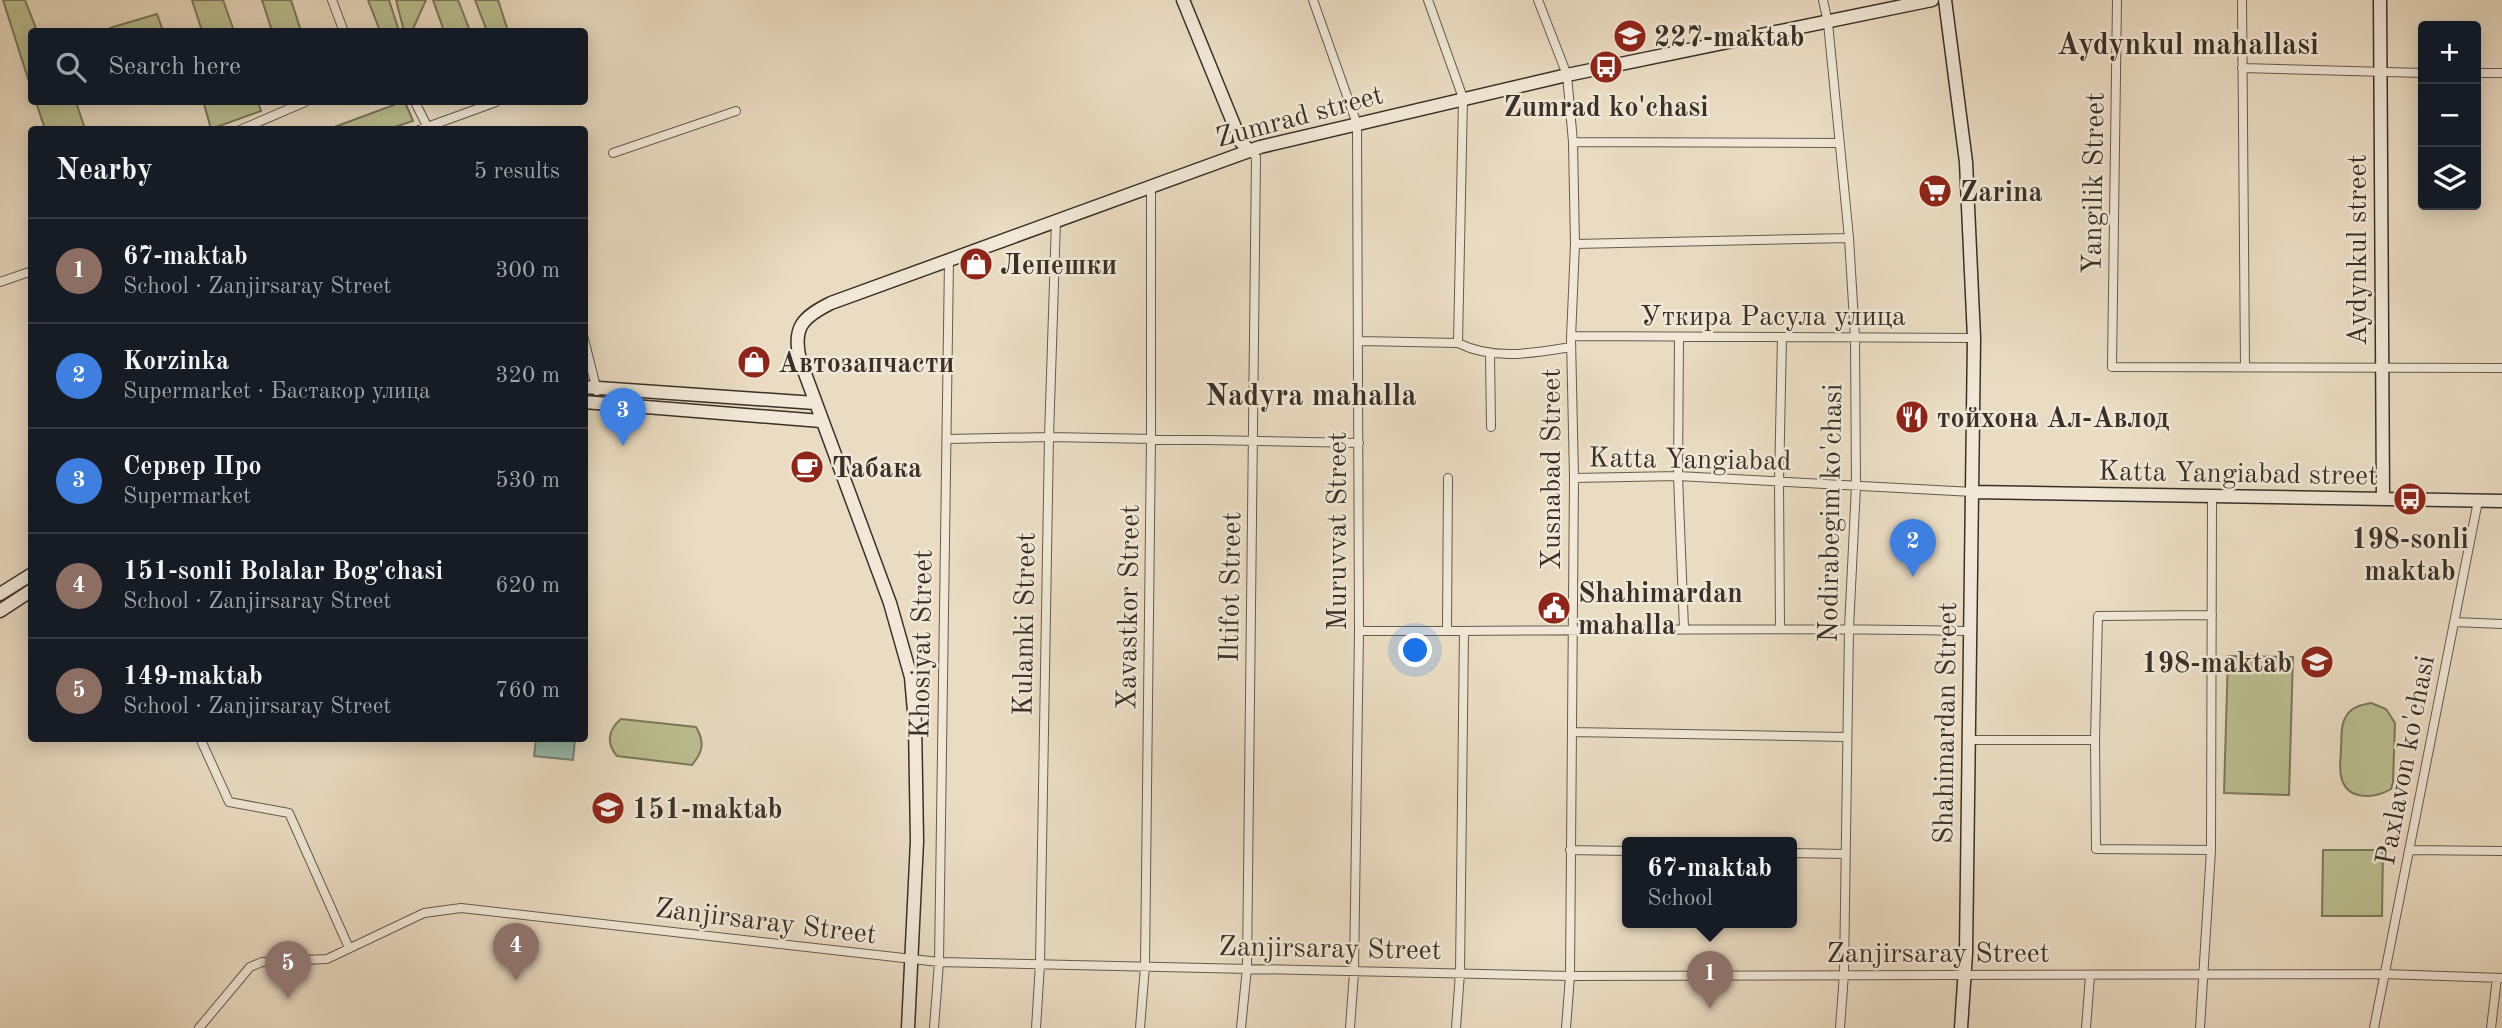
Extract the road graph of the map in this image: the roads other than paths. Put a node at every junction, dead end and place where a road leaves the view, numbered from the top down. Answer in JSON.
{"nodes":[{"id":1,"x":332,"y":0,"type":"edge"},
{"id":2,"x":1183,"y":0,"type":"edge"},
{"id":3,"x":1313,"y":0,"type":"edge"},
{"id":4,"x":1428,"y":0,"type":"edge"},
{"id":5,"x":1538,"y":0,"type":"edge"},
{"id":6,"x":1823,"y":0,"type":"edge"},
{"id":7,"x":1932,"y":0,"type":"edge"},
{"id":8,"x":1945,"y":0,"type":"edge"},
{"id":9,"x":2117,"y":0,"type":"edge"},
{"id":10,"x":2242,"y":0,"type":"edge"},
{"id":11,"x":2380,"y":0,"type":"edge"},
{"id":12,"x":1828,"y":23,"type":"junction"},
{"id":13,"x":342,"y":28,"type":"edge"},
{"id":14,"x":2242,"y":68,"type":"junction"},
{"id":15,"x":2380,"y":73,"type":"junction"},
{"id":16,"x":2418,"y":73,"type":"edge"},
{"id":17,"x":2481,"y":73,"type":"edge"},
{"id":18,"x":2502,"y":73,"type":"edge"},
{"id":19,"x":1567,"y":75,"type":"junction"},
{"id":20,"x":1463,"y":98,"type":"junction"},
{"id":21,"x":298,"y":105,"type":"edge"},
{"id":22,"x":416,"y":105,"type":"edge"},
{"id":23,"x":488,"y":105,"type":"edge"},
{"id":24,"x":736,"y":111,"type":"dead end"},
{"id":25,"x":1357,"y":124,"type":"junction"},
{"id":26,"x":249,"y":126,"type":"edge"},
{"id":27,"x":424,"y":126,"type":"edge"},
{"id":28,"x":430,"y":126,"type":"edge"},
{"id":29,"x":1573,"y":142,"type":"junction"},
{"id":30,"x":1839,"y":143,"type":"junction"},
{"id":31,"x":1248,"y":150,"type":"junction"},
{"id":32,"x":613,"y":153,"type":"dead end"},
{"id":33,"x":1151,"y":186,"type":"junction"},
{"id":34,"x":1056,"y":221,"type":"junction"},
{"id":35,"x":1849,"y":238,"type":"junction"},
{"id":36,"x":1574,"y":244,"type":"junction"},
{"id":37,"x":948,"y":260,"type":"junction"},
{"id":38,"x":28,"y":272,"type":"edge"},
{"id":39,"x":0,"y":282,"type":"edge"},
{"id":40,"x":1572,"y":337,"type":"junction"},
{"id":41,"x":1679,"y":337,"type":"junction"},
{"id":42,"x":1782,"y":337,"type":"junction"},
{"id":43,"x":1855,"y":338,"type":"junction"},
{"id":44,"x":1974,"y":338,"type":"junction"},
{"id":45,"x":1359,"y":341,"type":"junction"},
{"id":46,"x":1458,"y":343,"type":"junction"},
{"id":47,"x":1572,"y":347,"type":"junction"},
{"id":48,"x":1490,"y":353,"type":"junction"},
{"id":49,"x":588,"y":367,"type":"edge"},
{"id":50,"x":2245,"y":367,"type":"junction"},
{"id":51,"x":2381,"y":368,"type":"junction"},
{"id":52,"x":2502,"y":368,"type":"edge"},
{"id":53,"x":591,"y":387,"type":"edge"},
{"id":54,"x":590,"y":402,"type":"edge"},
{"id":55,"x":815,"y":403,"type":"junction"},
{"id":56,"x":821,"y":422,"type":"junction"},
{"id":57,"x":1491,"y":427,"type":"dead end"},
{"id":58,"x":1049,"y":437,"type":"junction"},
{"id":59,"x":948,"y":439,"type":"junction"},
{"id":60,"x":1152,"y":439,"type":"junction"},
{"id":61,"x":1253,"y":441,"type":"junction"},
{"id":62,"x":1359,"y":443,"type":"junction"},
{"id":63,"x":1678,"y":476,"type":"junction"},
{"id":64,"x":1448,"y":478,"type":"dead end"},
{"id":65,"x":1574,"y":478,"type":"junction"},
{"id":66,"x":1779,"y":482,"type":"junction"},
{"id":67,"x":1856,"y":486,"type":"junction"},
{"id":68,"x":1973,"y":492,"type":"junction"},
{"id":69,"x":2212,"y":497,"type":"junction"},
{"id":70,"x":2383,"y":499,"type":"junction"},
{"id":71,"x":2478,"y":500,"type":"junction"},
{"id":72,"x":2502,"y":501,"type":"edge"},
{"id":73,"x":28,"y":576,"type":"edge"},
{"id":74,"x":28,"y":593,"type":"edge"},
{"id":75,"x":0,"y":594,"type":"edge"},
{"id":76,"x":0,"y":611,"type":"edge"},
{"id":77,"x":2212,"y":615,"type":"junction"},
{"id":78,"x":2454,"y":622,"type":"junction"},
{"id":79,"x":2502,"y":624,"type":"edge"},
{"id":80,"x":1684,"y":628,"type":"junction"},
{"id":81,"x":1849,"y":628,"type":"junction"},
{"id":82,"x":1780,"y":629,"type":"junction"},
{"id":83,"x":1573,"y":630,"type":"junction"},
{"id":84,"x":1359,"y":631,"type":"junction"},
{"id":85,"x":1969,"y":631,"type":"junction"},
{"id":86,"x":1447,"y":632,"type":"junction"},
{"id":87,"x":1464,"y":632,"type":"junction"},
{"id":88,"x":1572,"y":732,"type":"junction"},
{"id":89,"x":1846,"y":737,"type":"junction"},
{"id":90,"x":1969,"y":740,"type":"junction"},
{"id":91,"x":2095,"y":740,"type":"junction"},
{"id":92,"x":202,"y":742,"type":"edge"},
{"id":93,"x":2410,"y":849,"type":"junction"},
{"id":94,"x":1570,"y":850,"type":"junction"},
{"id":95,"x":2211,"y":850,"type":"junction"},
{"id":96,"x":1622,"y":851,"type":"edge"},
{"id":97,"x":2502,"y":851,"type":"edge"},
{"id":98,"x":1797,"y":853,"type":"edge"},
{"id":99,"x":1845,"y":854,"type":"junction"},
{"id":100,"x":349,"y":948,"type":"junction"},
{"id":101,"x":912,"y":960,"type":"junction"},
{"id":102,"x":939,"y":962,"type":"junction"},
{"id":103,"x":1040,"y":964,"type":"junction"},
{"id":104,"x":1145,"y":966,"type":"junction"},
{"id":105,"x":1247,"y":968,"type":"junction"},
{"id":106,"x":1354,"y":972,"type":"junction"},
{"id":107,"x":1460,"y":973,"type":"junction"},
{"id":108,"x":1844,"y":974,"type":"junction"},
{"id":109,"x":1965,"y":974,"type":"junction"},
{"id":110,"x":2384,"y":974,"type":"junction"},
{"id":111,"x":2204,"y":975,"type":"junction"},
{"id":112,"x":1570,"y":976,"type":"junction"},
{"id":113,"x":2090,"y":976,"type":"junction"},
{"id":114,"x":2500,"y":978,"type":"edge"},
{"id":115,"x":199,"y":1028,"type":"edge"},
{"id":116,"x":908,"y":1028,"type":"edge"},
{"id":117,"x":934,"y":1028,"type":"edge"},
{"id":118,"x":1036,"y":1028,"type":"edge"},
{"id":119,"x":1140,"y":1028,"type":"edge"},
{"id":120,"x":1241,"y":1028,"type":"edge"},
{"id":121,"x":1350,"y":1028,"type":"edge"},
{"id":122,"x":1456,"y":1028,"type":"edge"},
{"id":123,"x":1566,"y":1028,"type":"edge"},
{"id":124,"x":1840,"y":1028,"type":"edge"},
{"id":125,"x":1961,"y":1028,"type":"edge"},
{"id":126,"x":2086,"y":1028,"type":"edge"},
{"id":127,"x":2200,"y":1028,"type":"edge"},
{"id":128,"x":2374,"y":1028,"type":"edge"},
{"id":129,"x":2491,"y":1028,"type":"edge"}],
"edges":[{"from":1,"to":13,"type":"street"},
{"from":2,"to":31,"type":"street"},
{"from":3,"to":25,"type":"street","name":"Muruvvat Street"},
{"from":4,"to":20,"type":"street"},
{"from":5,"to":19,"type":"street","name":"Xusnabad Street"},
{"from":6,"to":12,"type":"street","name":"Nodirabegim ko'chasi"},
{"from":7,"to":12,"type":"street","name":"Zumrad street"},
{"from":8,"to":44,"type":"street","name":"Shahimardan Street"},
{"from":9,"to":50,"type":"street","name":"Yangilik Street"},
{"from":10,"to":14,"type":"street"},
{"from":11,"to":15,"type":"street","name":"Aydynkul street"},
{"from":12,"to":19,"type":"street","name":"Zumrad street"},
{"from":12,"to":30,"type":"street","name":"Nodirabegim ko'chasi"},
{"from":14,"to":15,"type":"street"},
{"from":14,"to":50,"type":"street"},
{"from":15,"to":16,"type":"street"},
{"from":15,"to":51,"type":"street","name":"Aydynkul street"},
{"from":17,"to":18,"type":"street"},
{"from":19,"to":20,"type":"street","name":"Zumrad street"},
{"from":19,"to":29,"type":"street","name":"Xusnabad Street"},
{"from":20,"to":25,"type":"street","name":"Zumrad street"},
{"from":20,"to":46,"type":"street"},
{"from":21,"to":26,"type":"street"},
{"from":22,"to":27,"type":"street"},
{"from":23,"to":28,"type":"street"},
{"from":24,"to":32,"type":"street"},
{"from":25,"to":31,"type":"street","name":"Zumrad street"},
{"from":25,"to":45,"type":"street","name":"Muruvvat Street"},
{"from":29,"to":30,"type":"street"},
{"from":29,"to":36,"type":"street","name":"Xusnabad Street"},
{"from":30,"to":35,"type":"street","name":"Nodirabegim ko'chasi"},
{"from":31,"to":33,"type":"street","name":"Zumrad street"},
{"from":31,"to":61,"type":"street","name":"Iltifot Street"},
{"from":33,"to":34,"type":"street","name":"Zumrad street"},
{"from":33,"to":60,"type":"street","name":"Xavastkor Street"},
{"from":34,"to":37,"type":"street","name":"Zumrad street"},
{"from":34,"to":58,"type":"street","name":"Kulamki Street"},
{"from":35,"to":36,"type":"street"},
{"from":35,"to":43,"type":"street","name":"Nodirabegim ko'chasi"},
{"from":36,"to":40,"type":"street","name":"Xusnabad Street"},
{"from":37,"to":55,"type":"street","name":"Zumrad street"},
{"from":37,"to":59,"type":"street","name":"Khosiyat Street"},
{"from":38,"to":39,"type":"street"},
{"from":40,"to":41,"type":"street","name":"Уткира Расула улица"},
{"from":40,"to":47,"type":"street","name":"Xusnabad Street"},
{"from":41,"to":42,"type":"street","name":"Уткира Расула улица"},
{"from":41,"to":63,"type":"street"},
{"from":42,"to":43,"type":"street","name":"Уткира Расула улица"},
{"from":42,"to":66,"type":"street"},
{"from":43,"to":44,"type":"street","name":"Уткира Расула улица"},
{"from":43,"to":67,"type":"street","name":"Nodirabegim ko'chasi"},
{"from":44,"to":68,"type":"street","name":"Shahimardan Street"},
{"from":45,"to":46,"type":"street"},
{"from":45,"to":62,"type":"street","name":"Muruvvat Street"},
{"from":46,"to":48,"type":"street"},
{"from":47,"to":48,"type":"street"},
{"from":47,"to":65,"type":"street","name":"Xusnabad Street"},
{"from":48,"to":57,"type":"street"},
{"from":49,"to":53,"type":"street"},
{"from":50,"to":51,"type":"street"},
{"from":51,"to":52,"type":"street"},
{"from":51,"to":70,"type":"street","name":"Aydynkul street"},
{"from":53,"to":54,"type":"street"},
{"from":53,"to":55,"type":"street"},
{"from":54,"to":56,"type":"street"},
{"from":55,"to":56,"type":"street","name":"Zumrad street"},
{"from":56,"to":101,"type":"street","name":"Khosiyat Street"},
{"from":58,"to":59,"type":"street"},
{"from":58,"to":60,"type":"street"},
{"from":58,"to":103,"type":"street","name":"Kulamki Street"},
{"from":59,"to":102,"type":"street","name":"Khosiyat Street"},
{"from":60,"to":61,"type":"street"},
{"from":60,"to":104,"type":"street","name":"Xavastkor Street"},
{"from":61,"to":62,"type":"street"},
{"from":61,"to":105,"type":"street","name":"Iltifot Street"},
{"from":62,"to":84,"type":"street","name":"Muruvvat Street"},
{"from":63,"to":65,"type":"street","name":"Katta Yangiabad"},
{"from":63,"to":66,"type":"street","name":"Katta Yangiabad"},
{"from":63,"to":80,"type":"street"},
{"from":64,"to":86,"type":"street"},
{"from":65,"to":83,"type":"street","name":"Xusnabad Street"},
{"from":66,"to":67,"type":"street","name":"Katta Yangiabad"},
{"from":66,"to":82,"type":"street"},
{"from":67,"to":68,"type":"street","name":"Katta Yangiabad"},
{"from":67,"to":81,"type":"street","name":"Nodirabegim ko'chasi"},
{"from":68,"to":69,"type":"street","name":"Katta Yangiabad street"},
{"from":68,"to":85,"type":"street","name":"Shahimardan Street"},
{"from":69,"to":70,"type":"street","name":"Katta Yangiabad street"},
{"from":69,"to":77,"type":"street"},
{"from":70,"to":71,"type":"street","name":"Katta Yangiabad street"},
{"from":71,"to":72,"type":"street","name":"Katta Yangiabad street"},
{"from":71,"to":78,"type":"street","name":"Paxlavon ko'chasi"},
{"from":73,"to":75,"type":"street"},
{"from":74,"to":76,"type":"street"},
{"from":77,"to":91,"type":"street"},
{"from":77,"to":95,"type":"street"},
{"from":78,"to":79,"type":"street"},
{"from":78,"to":93,"type":"street","name":"Paxlavon ko'chasi"},
{"from":80,"to":82,"type":"street"},
{"from":80,"to":83,"type":"street"},
{"from":81,"to":82,"type":"street"},
{"from":81,"to":85,"type":"street"},
{"from":81,"to":89,"type":"street","name":"Nodirabegim ko'chasi"},
{"from":83,"to":87,"type":"street"},
{"from":83,"to":88,"type":"street","name":"Xusnabad Street"},
{"from":84,"to":86,"type":"street"},
{"from":84,"to":106,"type":"street","name":"Muruvvat Street"},
{"from":85,"to":90,"type":"street","name":"Shahimardan Street"},
{"from":86,"to":87,"type":"street"},
{"from":87,"to":107,"type":"street"},
{"from":88,"to":89,"type":"street"},
{"from":88,"to":94,"type":"street","name":"Xusnabad Street"},
{"from":89,"to":99,"type":"street","name":"Nodirabegim ko'chasi"},
{"from":90,"to":91,"type":"street"},
{"from":90,"to":109,"type":"street","name":"Shahimardan Street"},
{"from":91,"to":95,"type":"street"},
{"from":92,"to":100,"type":"street"},
{"from":93,"to":97,"type":"street"},
{"from":93,"to":110,"type":"street","name":"Paxlavon ko'chasi"},
{"from":94,"to":96,"type":"street"},
{"from":94,"to":112,"type":"street","name":"Xusnabad Street"},
{"from":95,"to":111,"type":"street"},
{"from":98,"to":99,"type":"street"},
{"from":99,"to":108,"type":"street","name":"Nodirabegim ko'chasi"},
{"from":100,"to":101,"type":"street","name":"Zanjirsaray Street"},
{"from":100,"to":115,"type":"street","name":"Zanjirsaray Street"},
{"from":101,"to":102,"type":"street","name":"Zanjirsaray Street"},
{"from":101,"to":116,"type":"street","name":"Khosiyat Street"},
{"from":102,"to":103,"type":"street","name":"Zanjirsaray Street"},
{"from":102,"to":117,"type":"street","name":"Khosiyat Street"},
{"from":103,"to":104,"type":"street","name":"Zanjirsaray Street"},
{"from":103,"to":118,"type":"street","name":"Kulamki Street"},
{"from":104,"to":105,"type":"street","name":"Zanjirsaray Street"},
{"from":104,"to":119,"type":"street","name":"Xavastkor Street"},
{"from":105,"to":106,"type":"street","name":"Zanjirsaray Street"},
{"from":105,"to":120,"type":"street","name":"Iltifot Street"},
{"from":106,"to":107,"type":"street","name":"Zanjirsaray Street"},
{"from":106,"to":121,"type":"street","name":"Muruvvat Street"},
{"from":107,"to":112,"type":"street","name":"Zanjirsaray Street"},
{"from":107,"to":122,"type":"street"},
{"from":108,"to":109,"type":"street","name":"Zanjirsaray Street"},
{"from":108,"to":112,"type":"street","name":"Zanjirsaray Street"},
{"from":108,"to":124,"type":"street","name":"Nodirabegim ko'chasi"},
{"from":109,"to":113,"type":"street","name":"Zanjirsaray Street"},
{"from":109,"to":125,"type":"street","name":"Shahimardan Street"},
{"from":110,"to":111,"type":"street","name":"Zanjirsaray Street"},
{"from":110,"to":114,"type":"street","name":"Zanjirsaray Street"},
{"from":110,"to":128,"type":"street","name":"Paxlavon ko'chasi"},
{"from":111,"to":113,"type":"street","name":"Zanjirsaray Street"},
{"from":111,"to":127,"type":"street"},
{"from":112,"to":123,"type":"street","name":"Xusnabad Street"},
{"from":113,"to":126,"type":"street"},
{"from":114,"to":129,"type":"street"}]}
